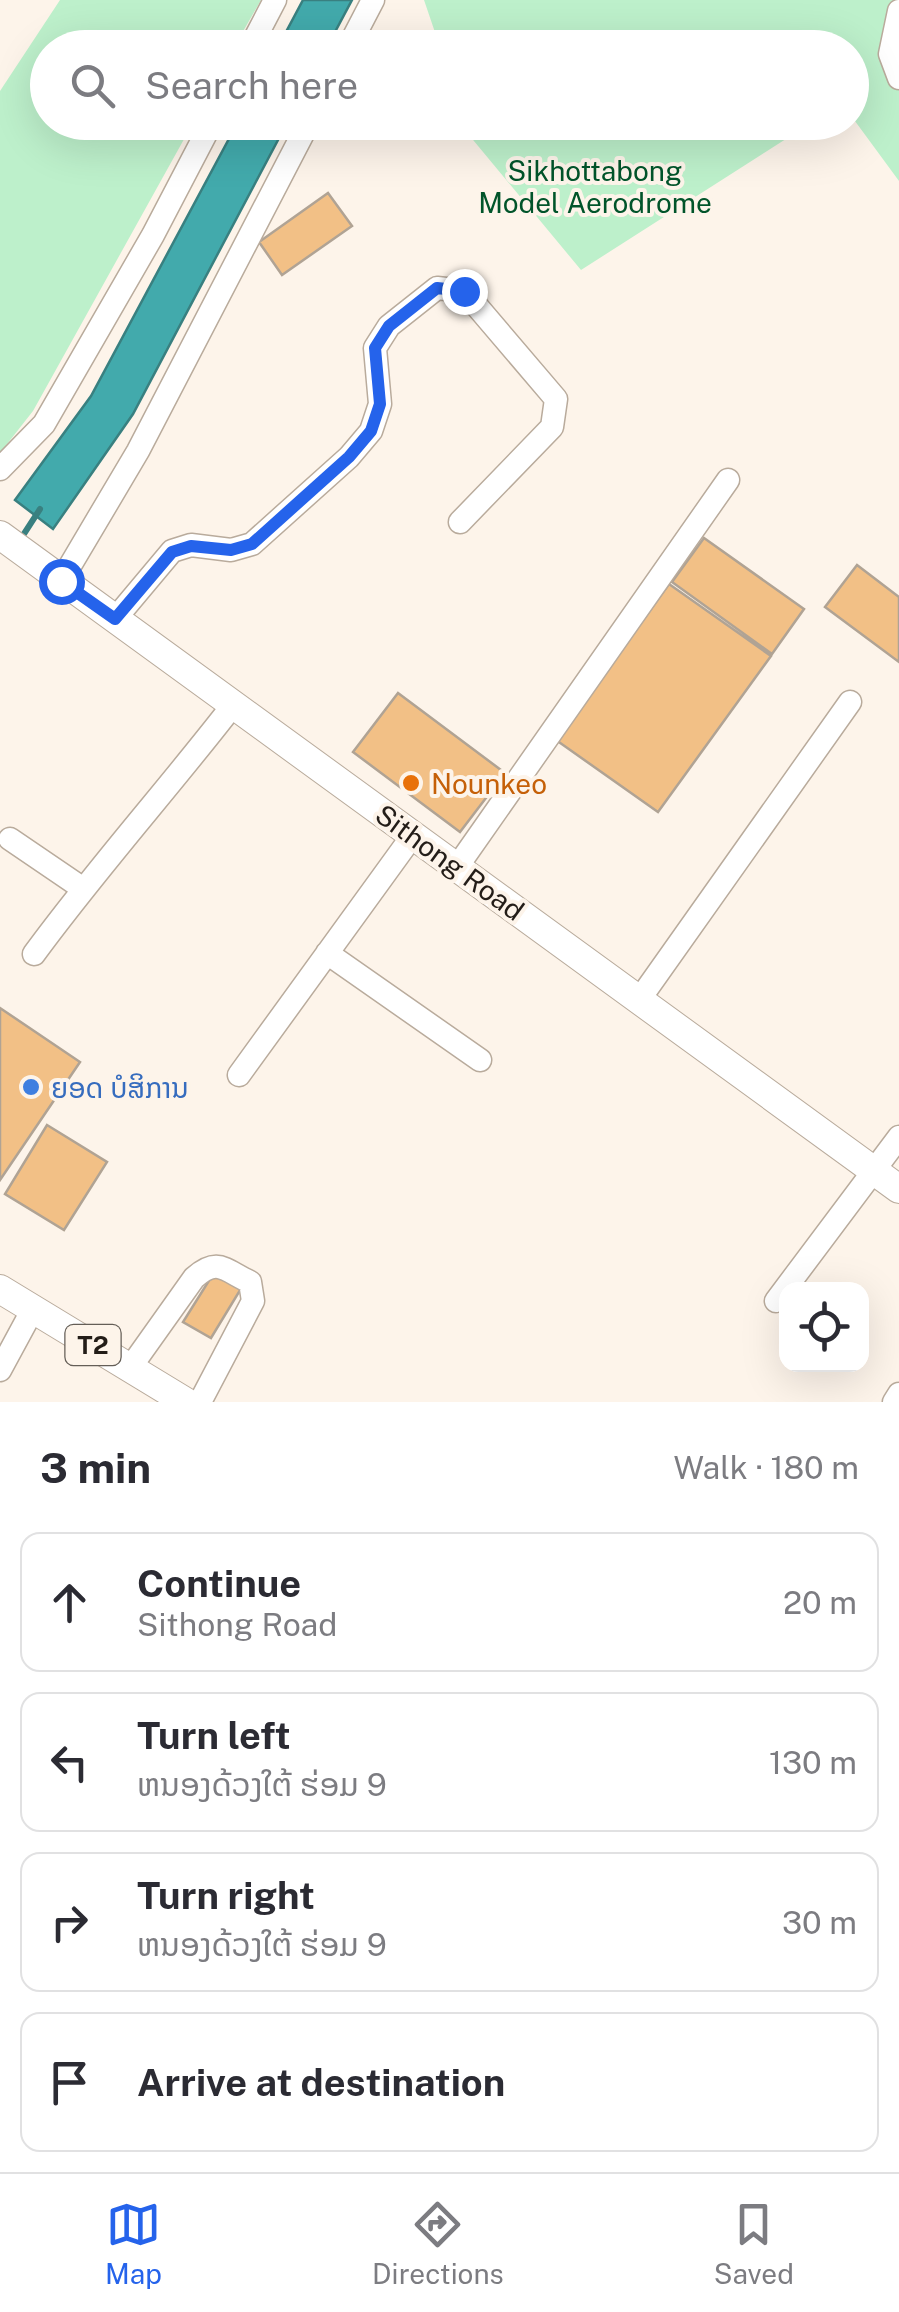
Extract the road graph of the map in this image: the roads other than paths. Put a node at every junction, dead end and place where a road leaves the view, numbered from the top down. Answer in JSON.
{"nodes":[{"id":1,"x":275,"y":0,"type":"edge"},
{"id":2,"x":373,"y":0,"type":"edge"},
{"id":3,"x":899,"y":11,"type":"edge"},
{"id":4,"x":259,"y":30,"type":"edge"},
{"id":5,"x":357,"y":30,"type":"edge"},
{"id":6,"x":899,"y":78,"type":"edge"},
{"id":7,"x":203,"y":140,"type":"edge"},
{"id":8,"x":300,"y":140,"type":"edge"},
{"id":9,"x":0,"y":469,"type":"edge"},
{"id":10,"x":728,"y":480,"type":"dead end"},
{"id":11,"x":460,"y":522,"type":"dead end"},
{"id":12,"x":0,"y":536,"type":"edge"},
{"id":13,"x":58,"y":579,"type":"junction"},
{"id":14,"x":115,"y":619,"type":"junction"},
{"id":15,"x":850,"y":702,"type":"dead end"},
{"id":16,"x":234,"y":705,"type":"junction"},
{"id":17,"x":413,"y":835,"type":"junction"},
{"id":18,"x":10,"y":839,"type":"dead end"},
{"id":19,"x":457,"y":867,"type":"junction"},
{"id":20,"x":82,"y":888,"type":"junction"},
{"id":21,"x":327,"y":953,"type":"junction"},
{"id":22,"x":34,"y":954,"type":"dead end"},
{"id":23,"x":639,"y":1000,"type":"junction"},
{"id":24,"x":480,"y":1060,"type":"dead end"},
{"id":25,"x":238,"y":1076,"type":"dead end"},
{"id":26,"x":899,"y":1137,"type":"edge"},
{"id":27,"x":872,"y":1170,"type":"junction"},
{"id":28,"x":899,"y":1189,"type":"edge"},
{"id":29,"x":0,"y":1289,"type":"edge"},
{"id":30,"x":776,"y":1301,"type":"dead end"},
{"id":31,"x":33,"y":1309,"type":"junction"},
{"id":32,"x":130,"y":1368,"type":"junction"},
{"id":33,"x":0,"y":1370,"type":"edge"},
{"id":34,"x":899,"y":1394,"type":"edge"},
{"id":35,"x":186,"y":1402,"type":"edge"},
{"id":36,"x":200,"y":1402,"type":"edge"},
{"id":37,"x":894,"y":1402,"type":"edge"}],
"edges":[{"from":1,"to":4,"type":"street"},
{"from":2,"to":5,"type":"street"},
{"from":3,"to":6,"type":"street"},
{"from":7,"to":9,"type":"street"},
{"from":8,"to":13,"type":"street"},
{"from":10,"to":19,"type":"street"},
{"from":11,"to":14,"type":"street"},
{"from":12,"to":13,"type":"main road","name":"Sithong Road"},
{"from":13,"to":14,"type":"main road","name":"Sithong Road"},
{"from":14,"to":16,"type":"main road","name":"Sithong Road"},
{"from":15,"to":23,"type":"street"},
{"from":16,"to":17,"type":"main road","name":"Sithong Road"},
{"from":16,"to":20,"type":"street"},
{"from":17,"to":19,"type":"main road","name":"Sithong Road"},
{"from":17,"to":21,"type":"street"},
{"from":18,"to":20,"type":"street"},
{"from":19,"to":23,"type":"main road","name":"Sithong Road"},
{"from":20,"to":22,"type":"street"},
{"from":21,"to":24,"type":"street"},
{"from":21,"to":25,"type":"street"},
{"from":23,"to":27,"type":"main road","name":"Sithong Road"},
{"from":26,"to":27,"type":"street"},
{"from":27,"to":28,"type":"main road","name":"Sithong Road"},
{"from":27,"to":30,"type":"street"},
{"from":29,"to":31,"type":"main road","number":"T2"},
{"from":31,"to":32,"type":"main road","number":"T2"},
{"from":31,"to":33,"type":"street"},
{"from":32,"to":35,"type":"main road","number":"T2"},
{"from":32,"to":36,"type":"street"},
{"from":34,"to":37,"type":"street"}]}
